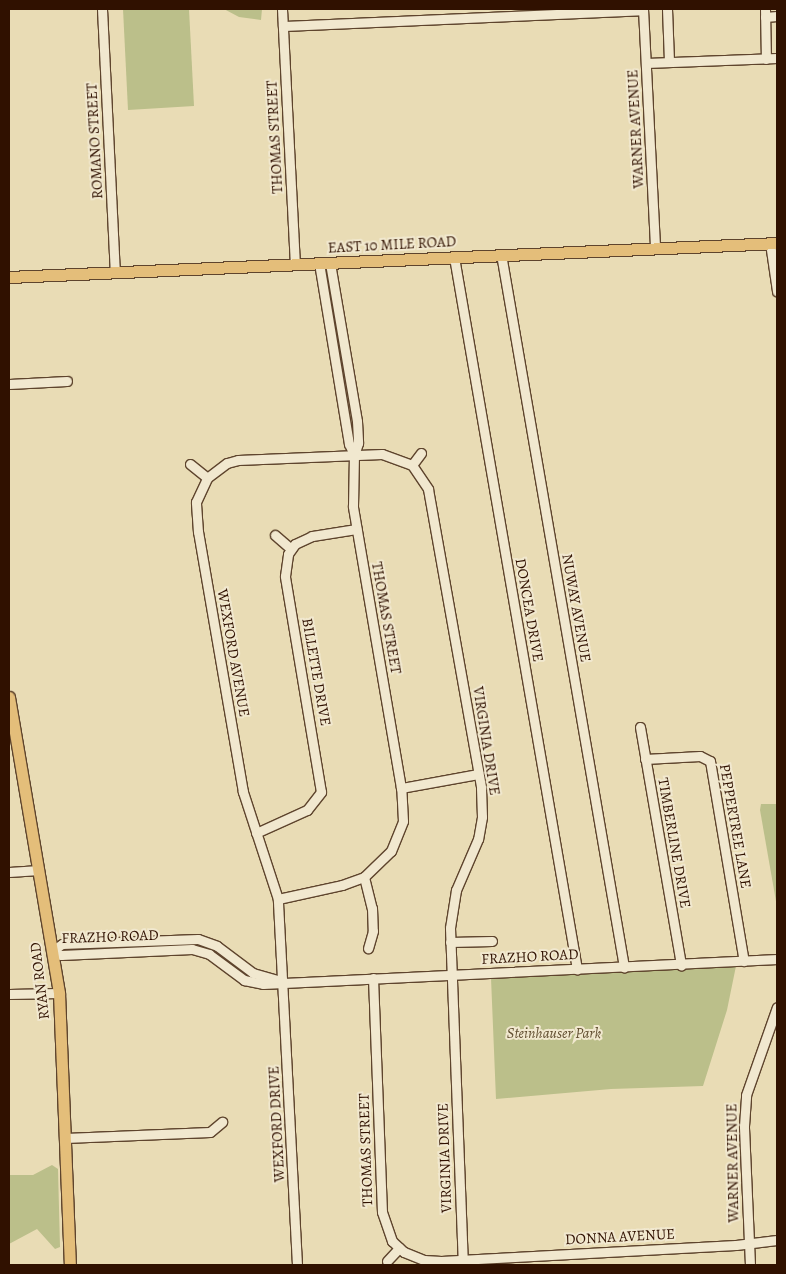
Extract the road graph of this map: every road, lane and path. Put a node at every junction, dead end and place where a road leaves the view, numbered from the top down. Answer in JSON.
{"nodes":[{"id":1,"x":102,"y":9,"type":"edge"},
{"id":2,"x":282,"y":9,"type":"edge"},
{"id":3,"x":643,"y":9,"type":"edge"},
{"id":4,"x":668,"y":9,"type":"edge"},
{"id":5,"x":765,"y":13,"type":"edge"},
{"id":6,"x":777,"y":16,"type":"edge"},
{"id":7,"x":283,"y":26,"type":"junction"},
{"id":8,"x":777,"y":58,"type":"edge"},
{"id":9,"x":766,"y":59,"type":"junction"},
{"id":10,"x":669,"y":62,"type":"junction"},
{"id":11,"x":646,"y":63,"type":"junction"},
{"id":12,"x":773,"y":243,"type":"edge"},
{"id":13,"x":655,"y":248,"type":"junction"},
{"id":14,"x":501,"y":254,"type":"junction"},
{"id":15,"x":454,"y":257,"type":"junction"},
{"id":16,"x":324,"y":263,"type":"junction"},
{"id":17,"x":295,"y":264,"type":"junction"},
{"id":18,"x":115,"y":272,"type":"junction"},
{"id":19,"x":9,"y":276,"type":"edge"},
{"id":20,"x":777,"y":291,"type":"edge"},
{"id":21,"x":343,"y":336,"type":"junction"},
{"id":22,"x":332,"y":339,"type":"junction"},
{"id":23,"x":348,"y":370,"type":"junction"},
{"id":24,"x":337,"y":371,"type":"junction"},
{"id":25,"x":68,"y":381,"type":"dead end"},
{"id":26,"x":9,"y":384,"type":"edge"},
{"id":27,"x":420,"y":453,"type":"dead end"},
{"id":28,"x":354,"y":455,"type":"junction"},
{"id":29,"x":190,"y":464,"type":"dead end"},
{"id":30,"x":412,"y":465,"type":"junction"},
{"id":31,"x":207,"y":478,"type":"junction"},
{"id":32,"x":356,"y":529,"type":"junction"},
{"id":33,"x":275,"y":535,"type":"dead end"},
{"id":34,"x":291,"y":548,"type":"junction"},
{"id":35,"x":9,"y":697,"type":"edge"},
{"id":36,"x":640,"y":727,"type":"dead end"},
{"id":37,"x":14,"y":754,"type":"edge"},
{"id":38,"x":646,"y":759,"type":"junction"},
{"id":39,"x":478,"y":774,"type":"junction"},
{"id":40,"x":401,"y":788,"type":"junction"},
{"id":41,"x":256,"y":833,"type":"junction"},
{"id":42,"x":38,"y":870,"type":"junction"},
{"id":43,"x":9,"y":872,"type":"edge"},
{"id":44,"x":364,"y":877,"type":"junction"},
{"id":45,"x":278,"y":899,"type":"junction"},
{"id":46,"x":450,"y":942,"type":"junction"},
{"id":47,"x":492,"y":942,"type":"dead end"},
{"id":48,"x":368,"y":948,"type":"dead end"},
{"id":49,"x":52,"y":951,"type":"junction"},
{"id":50,"x":777,"y":959,"type":"edge"},
{"id":51,"x":744,"y":961,"type":"junction"},
{"id":52,"x":681,"y":965,"type":"junction"},
{"id":53,"x":624,"y":967,"type":"junction"},
{"id":54,"x":577,"y":969,"type":"junction"},
{"id":55,"x":452,"y":973,"type":"junction"},
{"id":56,"x":373,"y":978,"type":"junction"},
{"id":57,"x":284,"y":982,"type":"junction"},
{"id":58,"x":59,"y":993,"type":"junction"},
{"id":59,"x":9,"y":994,"type":"edge"},
{"id":60,"x":777,"y":1007,"type":"edge"},
{"id":61,"x":222,"y":1122,"type":"dead end"},
{"id":62,"x":65,"y":1138,"type":"junction"},
{"id":63,"x":777,"y":1240,"type":"edge"},
{"id":64,"x":749,"y":1243,"type":"junction"},
{"id":65,"x":399,"y":1248,"type":"junction"},
{"id":66,"x":387,"y":1260,"type":"dead end"},
{"id":67,"x":463,"y":1262,"type":"edge"},
{"id":68,"x":70,"y":1265,"type":"edge"},
{"id":69,"x":297,"y":1265,"type":"edge"},
{"id":70,"x":750,"y":1265,"type":"edge"}],
"edges":[{"from":1,"to":18,"type":"street","name":"ROMANO STREET"},
{"from":2,"to":7,"type":"street","name":"THOMAS STREET"},
{"from":3,"to":7,"type":"street"},
{"from":3,"to":11,"type":"street","name":"WARNER AVENUE"},
{"from":4,"to":10,"type":"street"},
{"from":5,"to":6,"type":"street"},
{"from":5,"to":9,"type":"street"},
{"from":7,"to":17,"type":"street","name":"THOMAS STREET"},
{"from":8,"to":9,"type":"street"},
{"from":9,"to":10,"type":"street"},
{"from":10,"to":11,"type":"street"},
{"from":11,"to":13,"type":"street","name":"WARNER AVENUE"},
{"from":12,"to":13,"type":"main road","name":"EAST 10 MILE ROAD"},
{"from":12,"to":20,"type":"street"},
{"from":13,"to":14,"type":"main road","name":"EAST 10 MILE ROAD"},
{"from":14,"to":15,"type":"main road","name":"EAST 10 MILE ROAD"},
{"from":14,"to":53,"type":"street","name":"NUWAY AVENUE"},
{"from":15,"to":16,"type":"main road","name":"EAST 10 MILE ROAD"},
{"from":15,"to":54,"type":"street","name":"DONCEA DRIVE"},
{"from":16,"to":17,"type":"main road","name":"EAST 10 MILE ROAD"},
{"from":16,"to":21,"type":"street"},
{"from":16,"to":22,"type":"street","name":"THOMAS STREET"},
{"from":17,"to":18,"type":"main road","name":"EAST 10 MILE ROAD"},
{"from":18,"to":19,"type":"main road","name":"EAST 10 MILE ROAD"},
{"from":21,"to":22,"type":"street"},
{"from":21,"to":23,"type":"street"},
{"from":22,"to":24,"type":"street","name":"THOMAS STREET"},
{"from":23,"to":24,"type":"street"},
{"from":23,"to":28,"type":"street"},
{"from":24,"to":28,"type":"street","name":"THOMAS STREET"},
{"from":25,"to":26,"type":"street"},
{"from":27,"to":30,"type":"street"},
{"from":28,"to":30,"type":"street"},
{"from":28,"to":31,"type":"street","name":"WEXFORD AVENUE"},
{"from":28,"to":32,"type":"street","name":"THOMAS STREET"},
{"from":29,"to":31,"type":"street"},
{"from":30,"to":39,"type":"street","name":"VIRGINIA DRIVE"},
{"from":31,"to":41,"type":"street","name":"WEXFORD AVENUE"},
{"from":32,"to":34,"type":"street"},
{"from":32,"to":40,"type":"street","name":"THOMAS STREET"},
{"from":33,"to":34,"type":"street"},
{"from":34,"to":41,"type":"street","name":"BILLETTE DRIVE"},
{"from":35,"to":37,"type":"main road","name":"RYAN ROAD"},
{"from":36,"to":38,"type":"street","name":"TIMBERLINE DRIVE"},
{"from":37,"to":42,"type":"main road","name":"RYAN ROAD"},
{"from":38,"to":51,"type":"street","name":"PEPPERTREE LANE"},
{"from":38,"to":52,"type":"street","name":"TIMBERLINE DRIVE"},
{"from":39,"to":40,"type":"street"},
{"from":39,"to":46,"type":"street","name":"VIRGINIA DRIVE"},
{"from":40,"to":44,"type":"street","name":"THOMAS STREET"},
{"from":41,"to":45,"type":"street","name":"WEXFORD AVENUE"},
{"from":42,"to":43,"type":"street"},
{"from":42,"to":49,"type":"main road","name":"RYAN ROAD"},
{"from":44,"to":45,"type":"street","name":"THOMAS STREET"},
{"from":44,"to":48,"type":"street"},
{"from":45,"to":57,"type":"street","name":"WEXFORD AVENUE"},
{"from":46,"to":47,"type":"street"},
{"from":46,"to":55,"type":"street","name":"VIRGINIA DRIVE"},
{"from":49,"to":57,"type":"street","name":"FRAZHO ROAD"},
{"from":49,"to":58,"type":"main road","name":"RYAN ROAD"},
{"from":50,"to":51,"type":"street","name":"FRAZHO ROAD"},
{"from":51,"to":52,"type":"street","name":"FRAZHO ROAD"},
{"from":52,"to":53,"type":"street","name":"FRAZHO ROAD"},
{"from":53,"to":54,"type":"street","name":"FRAZHO ROAD"},
{"from":54,"to":55,"type":"street","name":"FRAZHO ROAD"},
{"from":55,"to":56,"type":"street","name":"FRAZHO ROAD"},
{"from":55,"to":67,"type":"street","name":"VIRGINIA DRIVE"},
{"from":56,"to":57,"type":"street","name":"FRAZHO ROAD"},
{"from":56,"to":65,"type":"street","name":"THOMAS STREET"},
{"from":57,"to":69,"type":"street","name":"WEXFORD DRIVE"},
{"from":58,"to":59,"type":"street"},
{"from":58,"to":62,"type":"main road","name":"RYAN ROAD"},
{"from":60,"to":64,"type":"street","name":"WARNER AVENUE"},
{"from":61,"to":62,"type":"street"},
{"from":62,"to":68,"type":"main road","name":"RYAN ROAD"},
{"from":63,"to":64,"type":"street","name":"DONNA AVENUE"},
{"from":64,"to":67,"type":"street","name":"DONNA AVENUE"},
{"from":64,"to":70,"type":"street","name":"WARNER AVENUE"},
{"from":65,"to":66,"type":"street"},
{"from":65,"to":67,"type":"street"}]}
